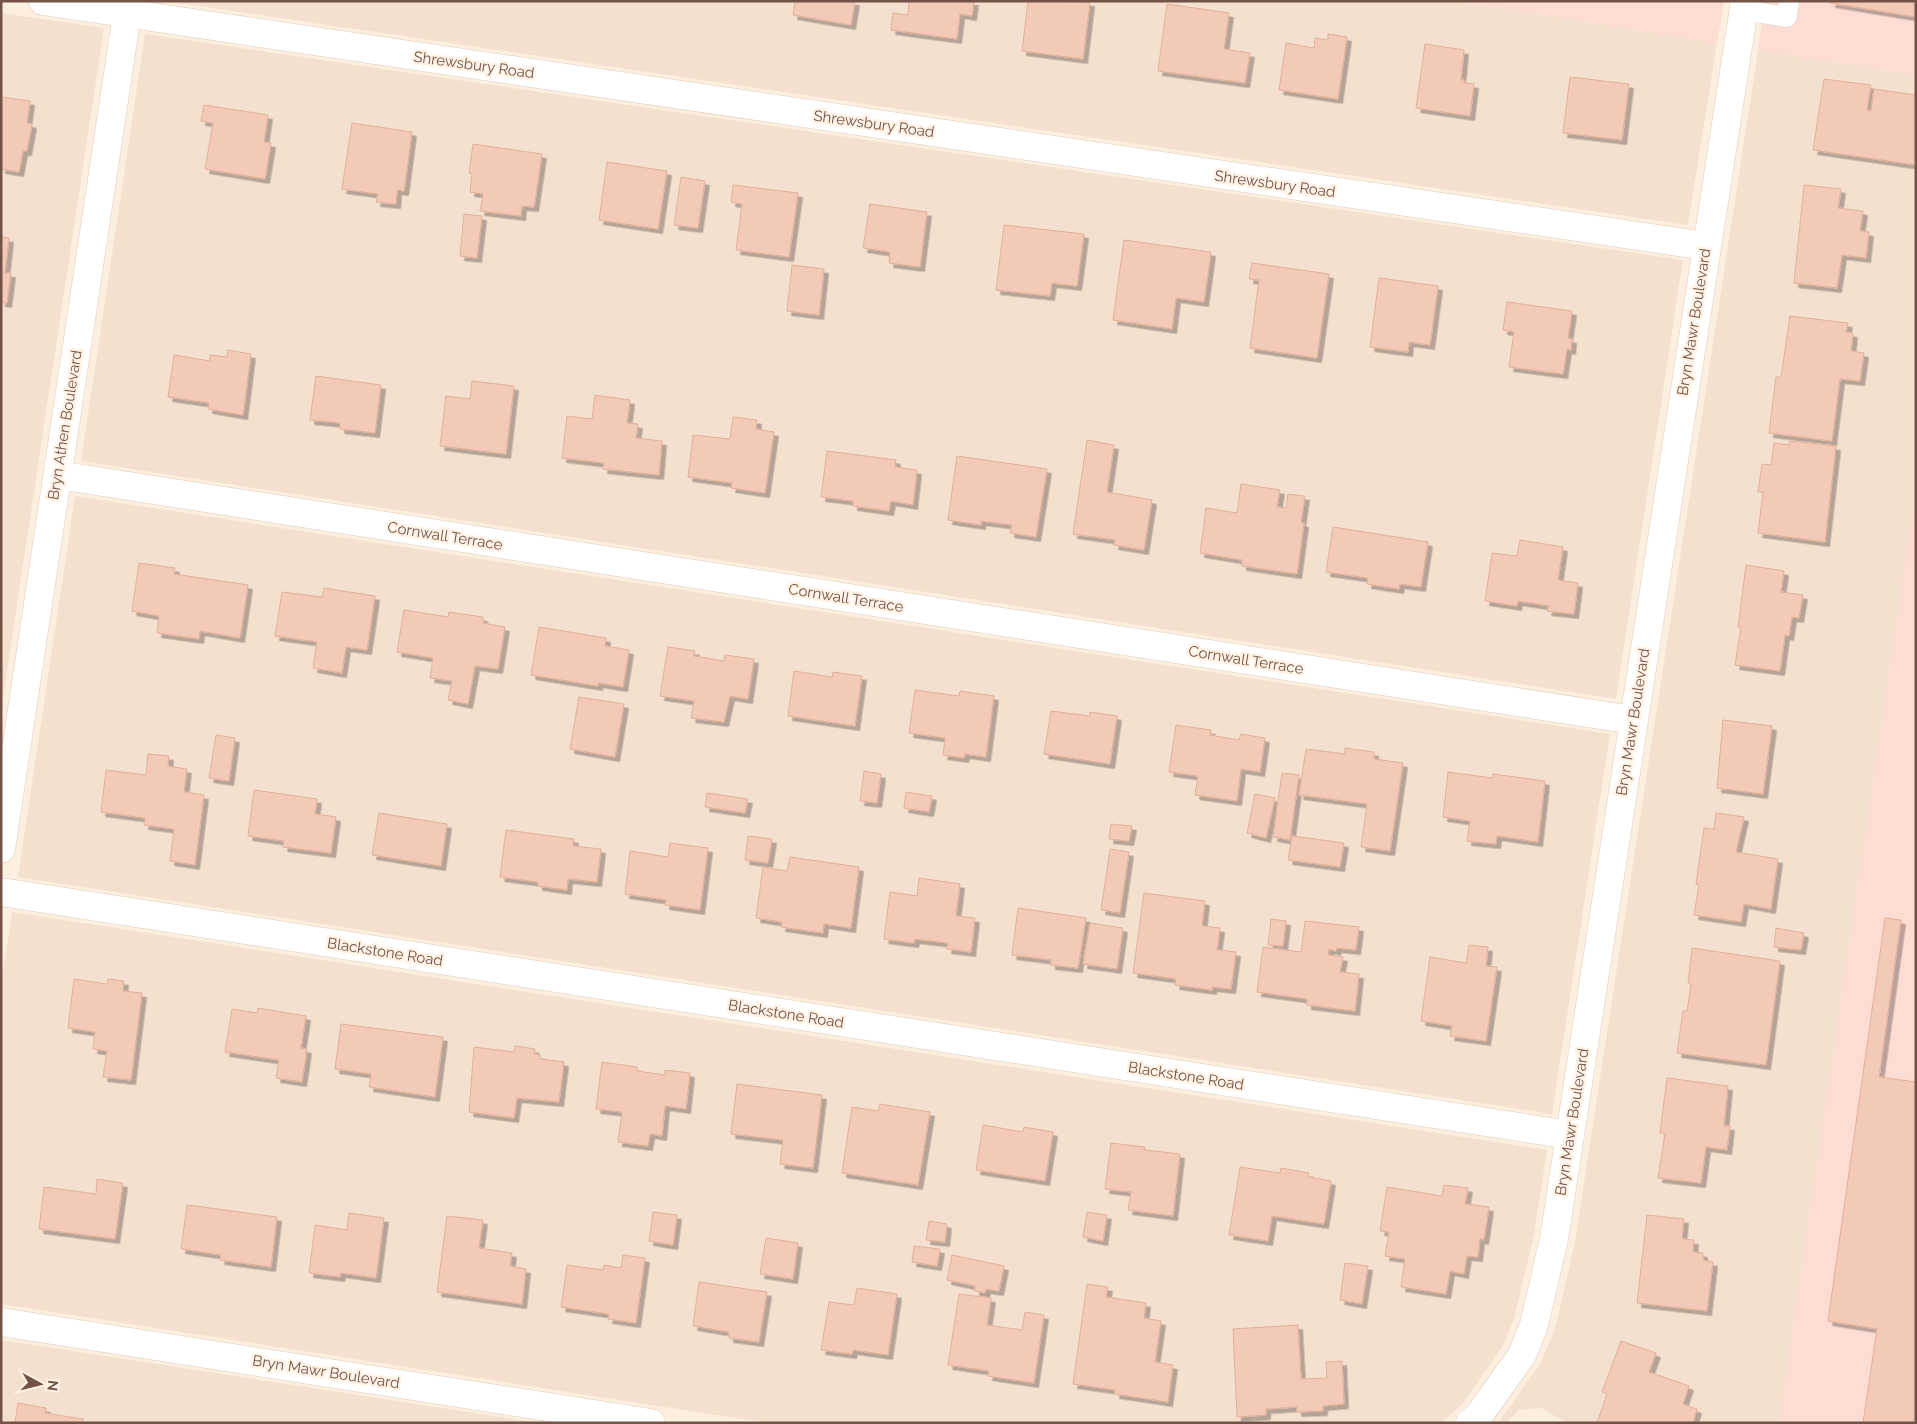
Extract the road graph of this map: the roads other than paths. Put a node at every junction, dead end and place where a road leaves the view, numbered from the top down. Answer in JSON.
{"nodes":[{"id":1,"x":43,"y":1,"type":"edge"},
{"id":2,"x":1789,"y":1,"type":"edge"},
{"id":3,"x":1744,"y":6,"type":"edge"},
{"id":4,"x":128,"y":8,"type":"edge"},
{"id":5,"x":1706,"y":246,"type":"junction"},
{"id":6,"x":58,"y":475,"type":"junction"},
{"id":7,"x":1634,"y":720,"type":"junction"},
{"id":8,"x":1,"y":849,"type":"edge"},
{"id":9,"x":1,"y":892,"type":"edge"},
{"id":10,"x":1570,"y":1135,"type":"junction"},
{"id":11,"x":1,"y":1322,"type":"edge"},
{"id":12,"x":651,"y":1423,"type":"edge"},
{"id":13,"x":1470,"y":1423,"type":"edge"}],
"edges":[{"from":1,"to":4,"type":"street","name":"Shrewsbury Road"},
{"from":2,"to":3,"type":"lane"},
{"from":3,"to":5,"type":"street","name":"Bryn Mawr Boulevard"},
{"from":4,"to":5,"type":"street","name":"Shrewsbury Road"},
{"from":4,"to":6,"type":"street","name":"Bryn Athen Boulevard"},
{"from":5,"to":7,"type":"street","name":"Bryn Mawr Boulevard"},
{"from":6,"to":7,"type":"street","name":"Cornwall Terrace"},
{"from":6,"to":8,"type":"street","name":"Bryn Athen Boulevard"},
{"from":7,"to":10,"type":"street","name":"Bryn Mawr Boulevard"},
{"from":9,"to":10,"type":"street","name":"Blackstone Road"},
{"from":10,"to":13,"type":"street","name":"Bryn Mawr Boulevard"},
{"from":11,"to":12,"type":"street","name":"Bryn Mawr Boulevard"}]}
